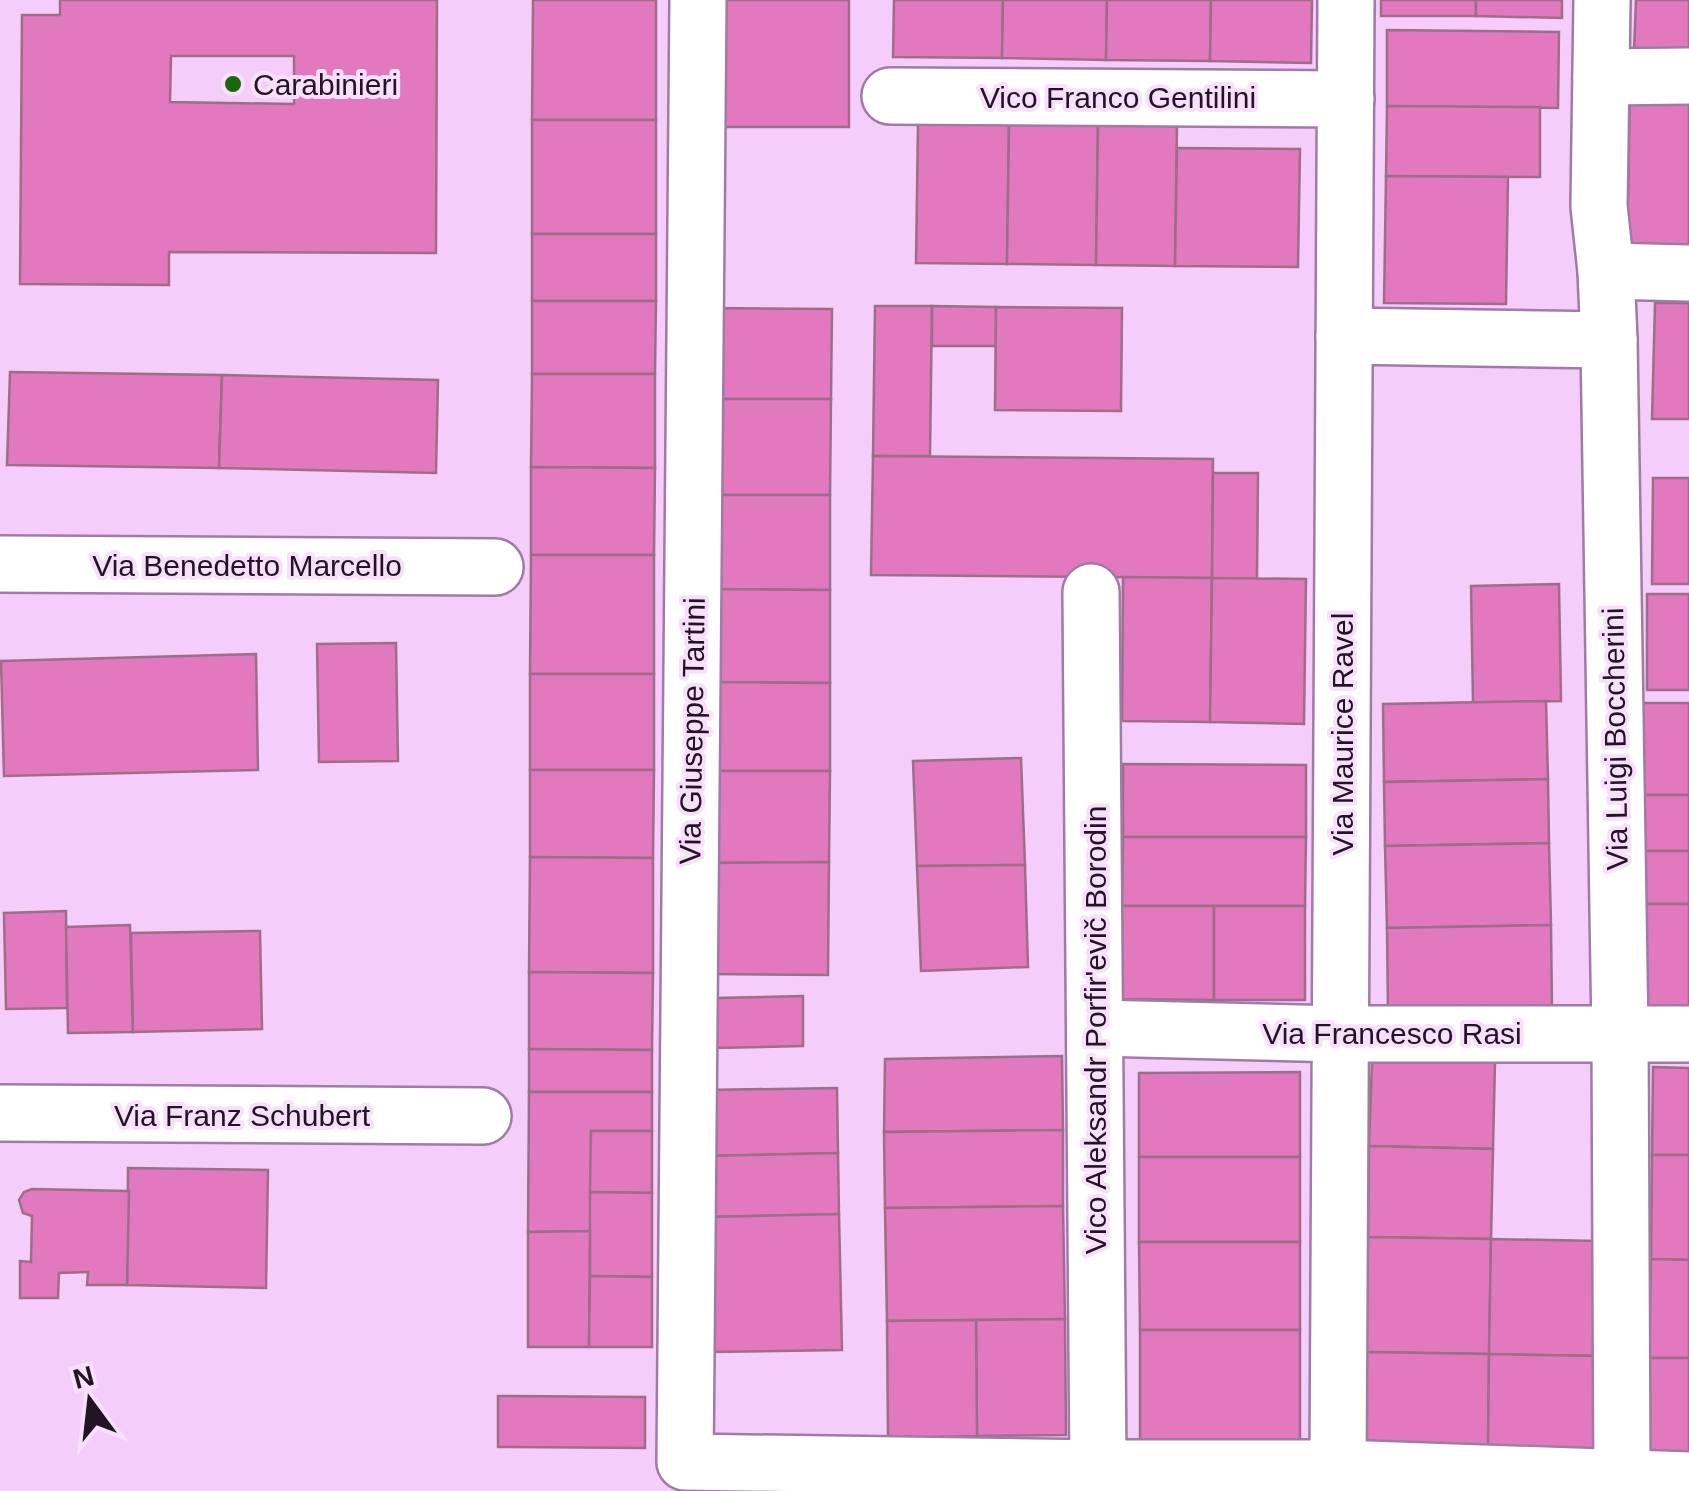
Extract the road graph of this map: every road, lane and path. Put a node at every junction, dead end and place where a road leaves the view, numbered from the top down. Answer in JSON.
{"nodes":[{"id":1,"x":698,"y":0,"type":"edge"},
{"id":2,"x":1346,"y":0,"type":"edge"},
{"id":3,"x":1602,"y":0,"type":"edge"},
{"id":4,"x":1689,"y":76,"type":"edge"},
{"id":5,"x":1601,"y":77,"type":"junction"},
{"id":6,"x":890,"y":96,"type":"dead end"},
{"id":7,"x":1346,"y":98,"type":"junction"},
{"id":8,"x":1606,"y":272,"type":"junction"},
{"id":9,"x":1689,"y":273,"type":"edge"},
{"id":10,"x":1344,"y":336,"type":"junction"},
{"id":11,"x":1609,"y":340,"type":"junction"},
{"id":12,"x":0,"y":564,"type":"edge"},
{"id":13,"x":495,"y":566,"type":"dead end"},
{"id":14,"x":1091,"y":592,"type":"dead end"},
{"id":15,"x":1096,"y":1028,"type":"junction"},
{"id":16,"x":1341,"y":1034,"type":"junction"},
{"id":17,"x":1620,"y":1034,"type":"junction"},
{"id":18,"x":1689,"y":1034,"type":"edge"},
{"id":19,"x":0,"y":1114,"type":"edge"},
{"id":20,"x":483,"y":1116,"type":"dead end"},
{"id":21,"x":1098,"y":1468,"type":"junction"},
{"id":22,"x":1338,"y":1468,"type":"junction"},
{"id":23,"x":1622,"y":1479,"type":"junction"},
{"id":24,"x":1689,"y":1480,"type":"edge"}],
"edges":[{"from":1,"to":21,"type":"street","name":"Via Giuseppe Tartini"},
{"from":2,"to":7,"type":"street","name":"Via Maurice Ravel"},
{"from":3,"to":5,"type":"street","name":"Via Luigi Boccherini"},
{"from":4,"to":5,"type":"street"},
{"from":5,"to":8,"type":"street","name":"Via Luigi Boccherini"},
{"from":6,"to":7,"type":"street","name":"Vico Franco Gentilini"},
{"from":7,"to":10,"type":"street","name":"Via Maurice Ravel"},
{"from":8,"to":9,"type":"street"},
{"from":8,"to":11,"type":"street","name":"Via Luigi Boccherini"},
{"from":10,"to":11,"type":"street"},
{"from":10,"to":16,"type":"street","name":"Via Maurice Ravel"},
{"from":11,"to":17,"type":"street","name":"Via Luigi Boccherini"},
{"from":12,"to":13,"type":"street","name":"Via Benedetto Marcello"},
{"from":14,"to":15,"type":"street","name":"Vico Aleksandr Porfir'evič Borodin"},
{"from":15,"to":16,"type":"street","name":"Via Francesco Rasi"},
{"from":15,"to":21,"type":"street","name":"Vico Aleksandr Porfir'evič Borodin"},
{"from":16,"to":17,"type":"street","name":"Via Francesco Rasi"},
{"from":16,"to":22,"type":"street","name":"Via Maurice Ravel"},
{"from":17,"to":18,"type":"street","name":"Via Francesco Rasi"},
{"from":17,"to":23,"type":"street","name":"Via Luigi Boccherini"},
{"from":19,"to":20,"type":"street","name":"Via Franz Schubert"},
{"from":21,"to":22,"type":"street"},
{"from":22,"to":23,"type":"street"},
{"from":23,"to":24,"type":"street"}]}
